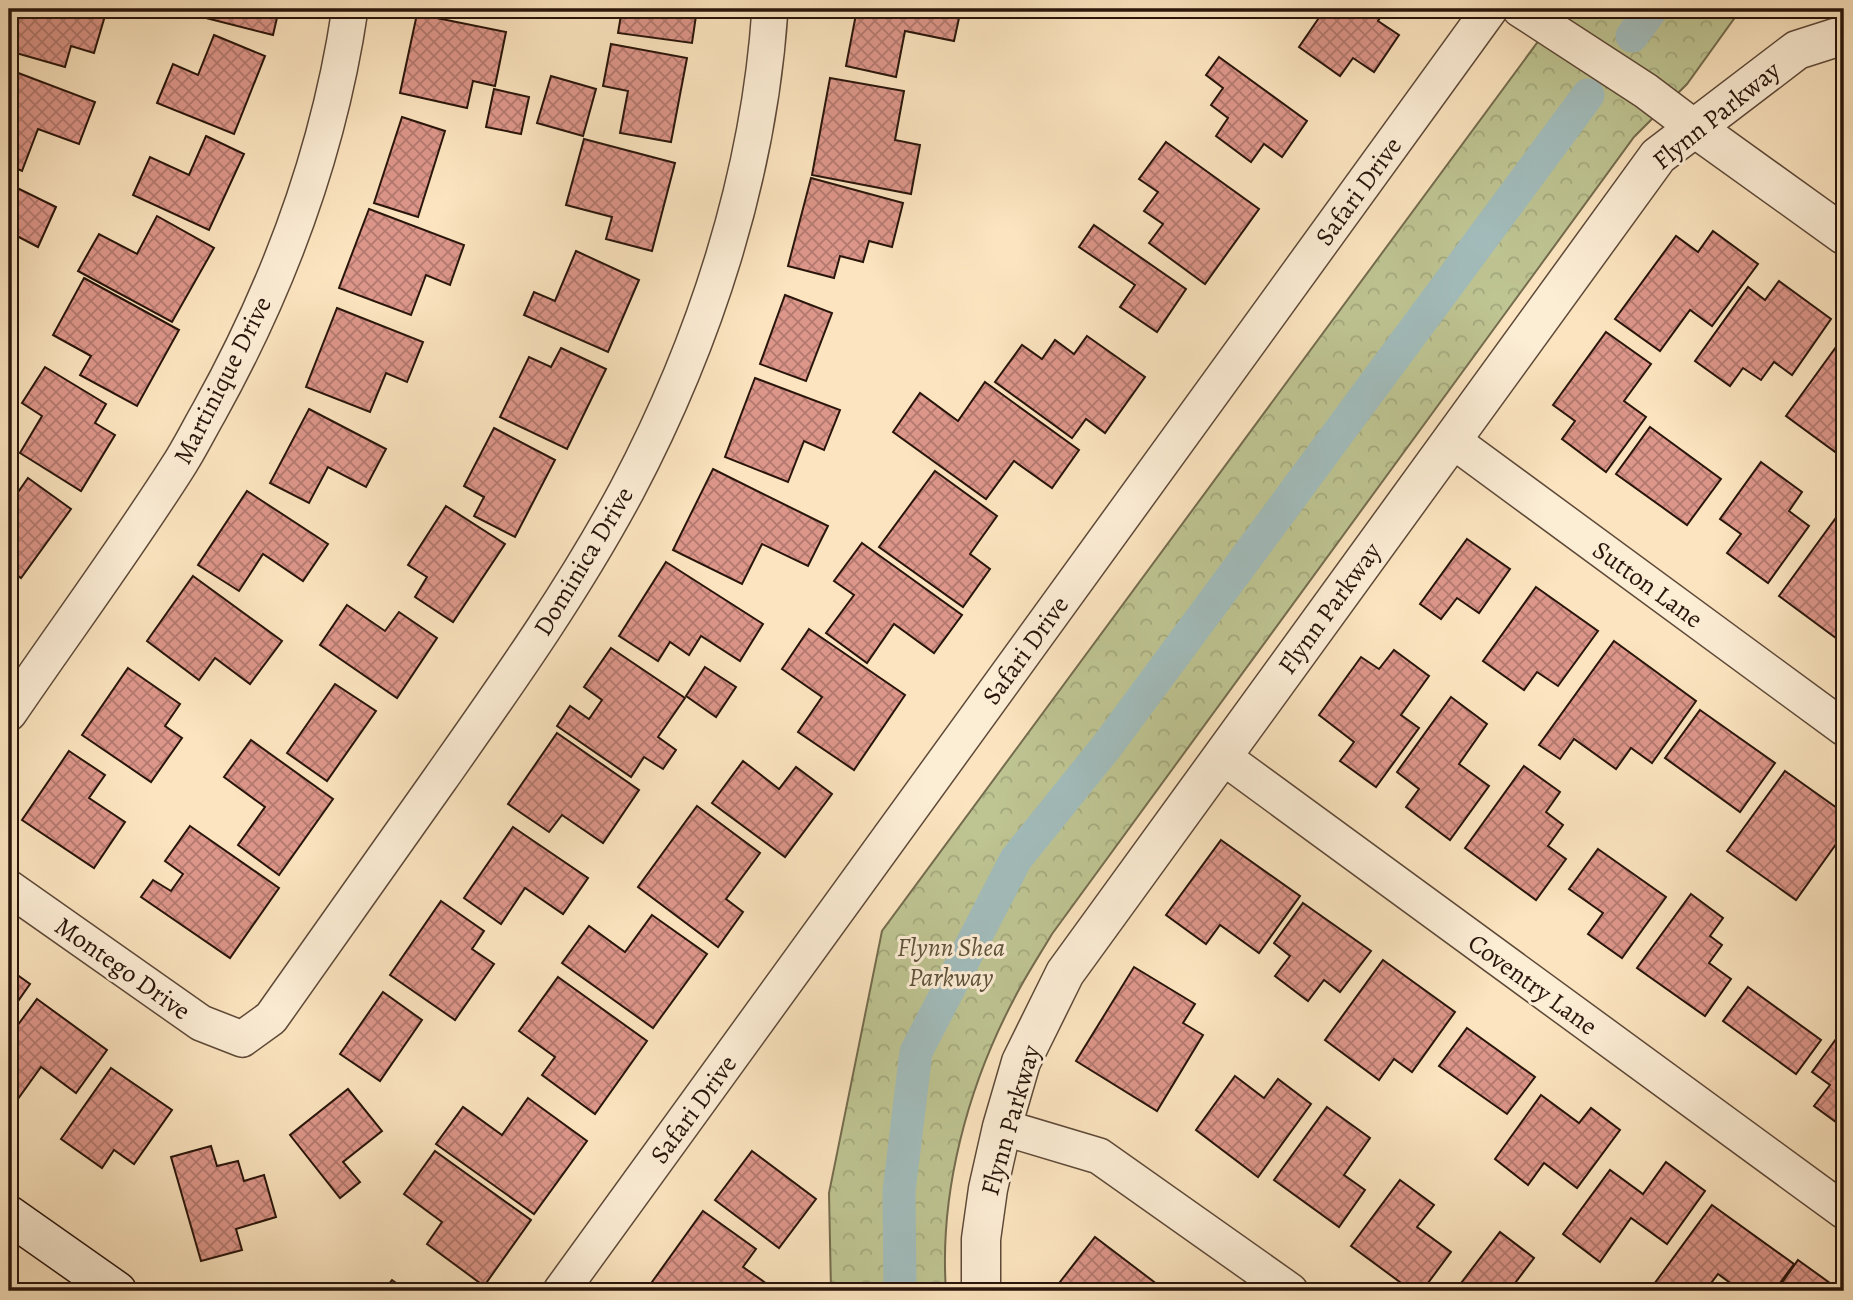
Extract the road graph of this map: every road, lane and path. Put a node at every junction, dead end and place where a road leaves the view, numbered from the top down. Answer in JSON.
{"nodes":[{"id":1,"x":350,"y":9,"type":"edge"},
{"id":2,"x":770,"y":9,"type":"edge"},
{"id":3,"x":1490,"y":9,"type":"edge"},
{"id":4,"x":1520,"y":9,"type":"edge"},
{"id":5,"x":1844,"y":35,"type":"edge"},
{"id":6,"x":1695,"y":128,"type":"junction"},
{"id":7,"x":1844,"y":235,"type":"edge"},
{"id":8,"x":1452,"y":440,"type":"junction"},
{"id":9,"x":9,"y":713,"type":"edge"},
{"id":10,"x":1844,"y":728,"type":"edge"},
{"id":11,"x":1222,"y":756,"type":"junction"},
{"id":12,"x":9,"y":888,"type":"edge"},
{"id":13,"x":242,"y":1039,"type":"joint"},
{"id":14,"x":1002,"y":1127,"type":"junction"},
{"id":15,"x":1844,"y":1211,"type":"edge"},
{"id":16,"x":9,"y":1215,"type":"edge"},
{"id":17,"x":117,"y":1291,"type":"edge"},
{"id":18,"x":561,"y":1291,"type":"edge"},
{"id":19,"x":981,"y":1291,"type":"edge"},
{"id":20,"x":1290,"y":1291,"type":"edge"}],
"edges":[{"from":1,"to":9,"type":"street","name":"Martinique Drive"},
{"from":2,"to":13,"type":"street","name":"Dominica Drive"},
{"from":3,"to":18,"type":"street","name":"Safari Drive"},
{"from":4,"to":6,"type":"street"},
{"from":5,"to":6,"type":"street","name":"Flynn Parkway"},
{"from":6,"to":7,"type":"street"},
{"from":6,"to":8,"type":"street","name":"Flynn Parkway"},
{"from":8,"to":10,"type":"street","name":"Sutton Lane"},
{"from":8,"to":11,"type":"street","name":"Flynn Parkway"},
{"from":11,"to":14,"type":"street","name":"Flynn Parkway"},
{"from":11,"to":15,"type":"street","name":"Coventry Lane"},
{"from":12,"to":13,"type":"street","name":"Montego Drive"},
{"from":14,"to":19,"type":"street","name":"Flynn Parkway"},
{"from":14,"to":20,"type":"street"},
{"from":16,"to":17,"type":"street"}]}
